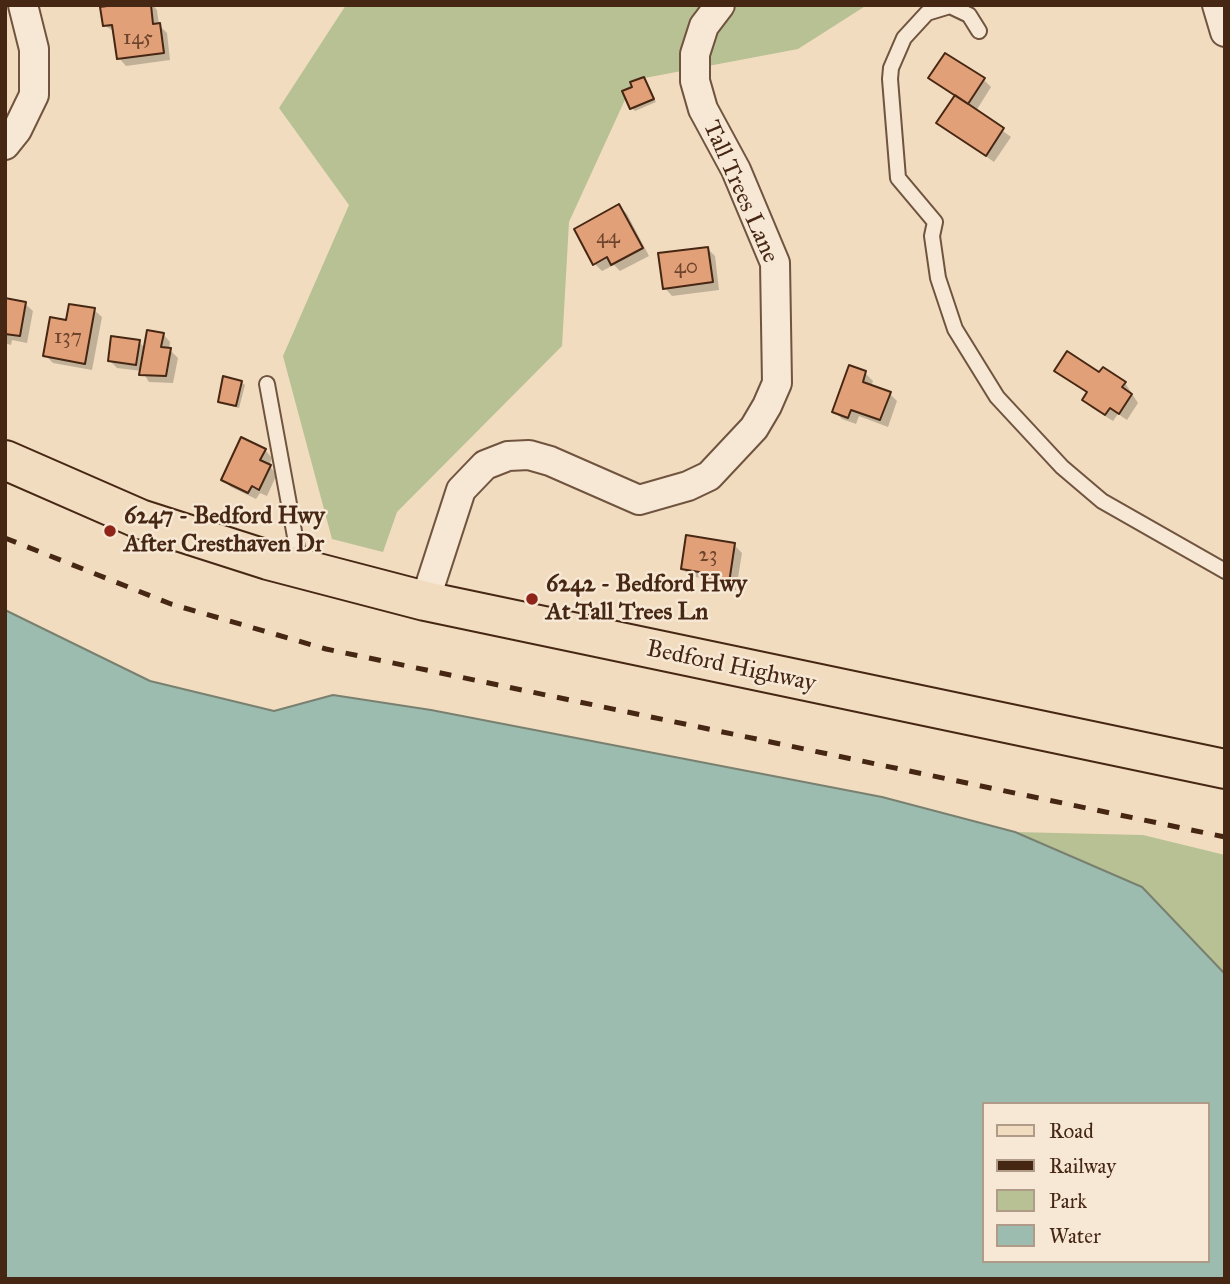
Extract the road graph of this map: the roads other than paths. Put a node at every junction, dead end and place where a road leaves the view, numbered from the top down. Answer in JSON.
{"nodes":[{"id":1,"x":23,"y":5,"type":"edge"},
{"id":2,"x":720,"y":5,"type":"edge"},
{"id":3,"x":1217,"y":5,"type":"edge"},
{"id":4,"x":979,"y":31,"type":"dead end"},
{"id":5,"x":1225,"y":32,"type":"edge"},
{"id":6,"x":5,"y":145,"type":"edge"},
{"id":7,"x":267,"y":384,"type":"dead end"},
{"id":8,"x":5,"y":460,"type":"edge"},
{"id":9,"x":301,"y":569,"type":"junction"},
{"id":10,"x":1225,"y":571,"type":"edge"},
{"id":11,"x":425,"y":601,"type":"junction"},
{"id":12,"x":1225,"y":769,"type":"edge"}],
"edges":[{"from":1,"to":6,"type":"street"},
{"from":2,"to":11,"type":"street","name":"Tall Trees Lane"},
{"from":3,"to":5,"type":"street"},
{"from":4,"to":10,"type":"lane"},
{"from":7,"to":9,"type":"lane"},
{"from":8,"to":9,"type":"main road","name":"Bedford Highway"},
{"from":9,"to":11,"type":"main road","name":"Bedford Highway"},
{"from":11,"to":12,"type":"main road","name":"Bedford Highway"}]}
